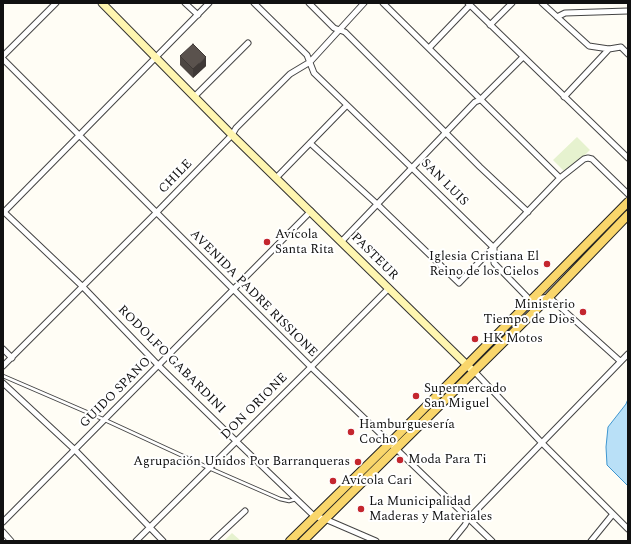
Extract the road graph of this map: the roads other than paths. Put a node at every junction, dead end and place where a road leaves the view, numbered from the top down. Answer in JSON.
{"nodes":[{"id":1,"x":56,"y":3,"type":"edge"},
{"id":2,"x":102,"y":3,"type":"edge"},
{"id":3,"x":185,"y":3,"type":"edge"},
{"id":4,"x":209,"y":3,"type":"edge"},
{"id":5,"x":254,"y":3,"type":"edge"},
{"id":6,"x":309,"y":3,"type":"edge"},
{"id":7,"x":364,"y":3,"type":"edge"},
{"id":8,"x":383,"y":3,"type":"edge"},
{"id":9,"x":512,"y":3,"type":"edge"},
{"id":10,"x":542,"y":3,"type":"edge"},
{"id":11,"x":469,"y":4,"type":"edge"},
{"id":12,"x":628,"y":11,"type":"edge"},
{"id":13,"x":198,"y":15,"type":"junction"},
{"id":14,"x":557,"y":17,"type":"junction"},
{"id":15,"x":490,"y":25,"type":"junction"},
{"id":16,"x":340,"y":30,"type":"junction"},
{"id":17,"x":248,"y":44,"type":"dead end"},
{"id":18,"x":429,"y":48,"type":"junction"},
{"id":19,"x":609,"y":49,"type":"junction"},
{"id":20,"x":628,"y":54,"type":"edge"},
{"id":21,"x":156,"y":57,"type":"junction"},
{"id":22,"x":523,"y":57,"type":"junction"},
{"id":23,"x":3,"y":58,"type":"edge"},
{"id":24,"x":310,"y":62,"type":"junction"},
{"id":25,"x":195,"y":96,"type":"junction"},
{"id":26,"x":564,"y":97,"type":"junction"},
{"id":27,"x":480,"y":100,"type":"junction"},
{"id":28,"x":347,"y":105,"type":"junction"},
{"id":29,"x":446,"y":133,"type":"junction"},
{"id":30,"x":232,"y":135,"type":"junction"},
{"id":31,"x":79,"y":136,"type":"junction"},
{"id":32,"x":310,"y":143,"type":"junction"},
{"id":33,"x":628,"y":158,"type":"edge"},
{"id":34,"x":412,"y":168,"type":"junction"},
{"id":35,"x":277,"y":177,"type":"junction"},
{"id":36,"x":560,"y":178,"type":"junction"},
{"id":37,"x":628,"y":194,"type":"edge"},
{"id":38,"x":628,"y":202,"type":"edge"},
{"id":39,"x":377,"y":204,"type":"junction"},
{"id":40,"x":311,"y":211,"type":"junction"},
{"id":41,"x":4,"y":212,"type":"edge"},
{"id":42,"x":528,"y":212,"type":"junction"},
{"id":43,"x":156,"y":213,"type":"junction"},
{"id":44,"x":628,"y":215,"type":"edge"},
{"id":45,"x":342,"y":241,"type":"junction"},
{"id":46,"x":494,"y":248,"type":"junction"},
{"id":47,"x":82,"y":287,"type":"junction"},
{"id":48,"x":234,"y":289,"type":"junction"},
{"id":49,"x":388,"y":289,"type":"junction"},
{"id":50,"x":550,"y":297,"type":"junction"},
{"id":51,"x":530,"y":300,"type":"junction"},
{"id":52,"x":3,"y":350,"type":"edge"},
{"id":53,"x":628,"y":354,"type":"edge"},
{"id":54,"x":12,"y":358,"type":"junction"},
{"id":55,"x":620,"y":362,"type":"junction"},
{"id":56,"x":467,"y":364,"type":"junction"},
{"id":57,"x":3,"y":366,"type":"edge"},
{"id":58,"x":159,"y":366,"type":"junction"},
{"id":59,"x":311,"y":367,"type":"junction"},
{"id":60,"x":474,"y":371,"type":"junction"},
{"id":61,"x":3,"y":376,"type":"edge"},
{"id":62,"x":3,"y":383,"type":"edge"},
{"id":63,"x":105,"y":420,"type":"junction"},
{"id":64,"x":236,"y":441,"type":"junction"},
{"id":65,"x":541,"y":442,"type":"junction"},
{"id":66,"x":393,"y":446,"type":"junction"},
{"id":67,"x":75,"y":450,"type":"junction"},
{"id":68,"x":209,"y":468,"type":"junction"},
{"id":69,"x":297,"y":498,"type":"junction"},
{"id":70,"x":244,"y":511,"type":"dead end"},
{"id":71,"x":614,"y":514,"type":"junction"},
{"id":72,"x":314,"y":516,"type":"junction"},
{"id":73,"x":325,"y":519,"type":"junction"},
{"id":74,"x":468,"y":519,"type":"junction"},
{"id":75,"x":3,"y":522,"type":"edge"},
{"id":76,"x":150,"y":527,"type":"junction"},
{"id":77,"x":628,"y":529,"type":"edge"},
{"id":78,"x":3,"y":532,"type":"edge"},
{"id":79,"x":296,"y":534,"type":"junction"},
{"id":80,"x":11,"y":541,"type":"edge"},
{"id":81,"x":136,"y":541,"type":"edge"},
{"id":82,"x":163,"y":541,"type":"edge"},
{"id":83,"x":213,"y":541,"type":"edge"},
{"id":84,"x":290,"y":541,"type":"edge"},
{"id":85,"x":302,"y":541,"type":"edge"},
{"id":86,"x":376,"y":541,"type":"edge"},
{"id":87,"x":452,"y":541,"type":"edge"},
{"id":88,"x":492,"y":541,"type":"edge"},
{"id":89,"x":591,"y":541,"type":"edge"}],
"edges":[{"from":1,"to":23,"type":"street"},
{"from":2,"to":21,"type":"street","name":"PASTEUR"},
{"from":3,"to":13,"type":"street"},
{"from":4,"to":13,"type":"street"},
{"from":5,"to":24,"type":"street","name":"SAN LUIS"},
{"from":6,"to":16,"type":"street"},
{"from":7,"to":16,"type":"street","name":"CHILE"},
{"from":8,"to":18,"type":"street"},
{"from":9,"to":15,"type":"street"},
{"from":10,"to":14,"type":"street"},
{"from":11,"to":15,"type":"street"},
{"from":11,"to":18,"type":"street"},
{"from":12,"to":14,"type":"street"},
{"from":13,"to":21,"type":"street"},
{"from":14,"to":19,"type":"street"},
{"from":15,"to":22,"type":"street"},
{"from":16,"to":24,"type":"street","name":"CHILE"},
{"from":16,"to":29,"type":"street"},
{"from":17,"to":25,"type":"street"},
{"from":18,"to":27,"type":"street"},
{"from":19,"to":20,"type":"street"},
{"from":19,"to":26,"type":"street"},
{"from":21,"to":25,"type":"street","name":"PASTEUR"},
{"from":21,"to":31,"type":"street"},
{"from":22,"to":26,"type":"street"},
{"from":22,"to":27,"type":"street"},
{"from":23,"to":31,"type":"street","name":"AVENIDA PADRE RISSIONE"},
{"from":24,"to":28,"type":"street","name":"SAN LUIS"},
{"from":24,"to":30,"type":"street","name":"CHILE"},
{"from":25,"to":30,"type":"street","name":"PASTEUR"},
{"from":26,"to":33,"type":"street"},
{"from":27,"to":29,"type":"street"},
{"from":27,"to":36,"type":"street"},
{"from":28,"to":32,"type":"street"},
{"from":28,"to":34,"type":"street","name":"SAN LUIS"},
{"from":29,"to":34,"type":"street"},
{"from":29,"to":42,"type":"street"},
{"from":30,"to":35,"type":"street","name":"PASTEUR"},
{"from":30,"to":43,"type":"street","name":"CHILE"},
{"from":31,"to":41,"type":"street"},
{"from":31,"to":43,"type":"street","name":"AVENIDA PADRE RISSIONE"},
{"from":32,"to":35,"type":"street"},
{"from":32,"to":39,"type":"street"},
{"from":34,"to":39,"type":"street"},
{"from":34,"to":46,"type":"street","name":"SAN LUIS"},
{"from":35,"to":40,"type":"street","name":"PASTEUR"},
{"from":36,"to":37,"type":"street"},
{"from":36,"to":42,"type":"street"},
{"from":38,"to":51,"type":"main road"},
{"from":39,"to":45,"type":"street"},
{"from":39,"to":46,"type":"street"},
{"from":40,"to":45,"type":"street","name":"PASTEUR"},
{"from":40,"to":48,"type":"street","name":"GUIDO SPANO"},
{"from":41,"to":47,"type":"street","name":"RODOLFO GABARDINI"},
{"from":42,"to":46,"type":"street"},
{"from":43,"to":47,"type":"street","name":"CHILE"},
{"from":43,"to":48,"type":"street","name":"AVENIDA PADRE RISSIONE"},
{"from":44,"to":50,"type":"main road"},
{"from":45,"to":49,"type":"street","name":"PASTEUR"},
{"from":46,"to":51,"type":"street"},
{"from":47,"to":54,"type":"street","name":"CHILE"},
{"from":47,"to":58,"type":"street","name":"RODOLFO GABARDINI"},
{"from":48,"to":58,"type":"street","name":"GUIDO SPANO"},
{"from":48,"to":59,"type":"street","name":"AVENIDA PADRE RISSIONE"},
{"from":49,"to":56,"type":"street","name":"PASTEUR"},
{"from":49,"to":59,"type":"street","name":"DON ORIONE"},
{"from":50,"to":51,"type":"street"},
{"from":50,"to":55,"type":"street"},
{"from":50,"to":60,"type":"main road"},
{"from":51,"to":56,"type":"main road"},
{"from":52,"to":54,"type":"street"},
{"from":53,"to":55,"type":"street"},
{"from":54,"to":57,"type":"street","name":"CHILE"},
{"from":55,"to":65,"type":"street"},
{"from":56,"to":60,"type":"street","name":"PASTEUR"},
{"from":56,"to":66,"type":"main road"},
{"from":58,"to":63,"type":"street","name":"GUIDO SPANO"},
{"from":58,"to":64,"type":"street","name":"RODOLFO GABARDINI"},
{"from":59,"to":64,"type":"street","name":"DON ORIONE"},
{"from":59,"to":66,"type":"street","name":"AVENIDA PADRE RISSIONE"},
{"from":60,"to":65,"type":"street","name":"PASTEUR"},
{"from":60,"to":66,"type":"main road"},
{"from":61,"to":63,"type":"lane"},
{"from":62,"to":67,"type":"street"},
{"from":63,"to":67,"type":"street","name":"GUIDO SPANO"},
{"from":63,"to":68,"type":"lane"},
{"from":64,"to":68,"type":"street","name":"DON ORIONE"},
{"from":64,"to":69,"type":"street","name":"RODOLFO GABARDINI"},
{"from":65,"to":71,"type":"street","name":"PASTEUR"},
{"from":65,"to":74,"type":"street"},
{"from":66,"to":72,"type":"main road"},
{"from":66,"to":73,"type":"main road"},
{"from":66,"to":74,"type":"street","name":"AVENIDA PADRE RISSIONE"},
{"from":67,"to":75,"type":"street","name":"GUIDO SPANO"},
{"from":67,"to":76,"type":"street"},
{"from":68,"to":69,"type":"lane"},
{"from":68,"to":76,"type":"street","name":"DON ORIONE"},
{"from":69,"to":72,"type":"street","name":"RODOLFO GABARDINI"},
{"from":70,"to":83,"type":"street"},
{"from":71,"to":77,"type":"street","name":"PASTEUR"},
{"from":71,"to":89,"type":"street"},
{"from":72,"to":73,"type":"street"},
{"from":72,"to":79,"type":"main road"},
{"from":73,"to":85,"type":"main road"},
{"from":73,"to":86,"type":"street"},
{"from":74,"to":87,"type":"street"},
{"from":74,"to":88,"type":"street","name":"AVENIDA PADRE RISSIONE"},
{"from":76,"to":81,"type":"street","name":"DON ORIONE"},
{"from":76,"to":82,"type":"street"},
{"from":78,"to":80,"type":"street"},
{"from":79,"to":84,"type":"main road"},
{"from":79,"to":85,"type":"street"}]}
